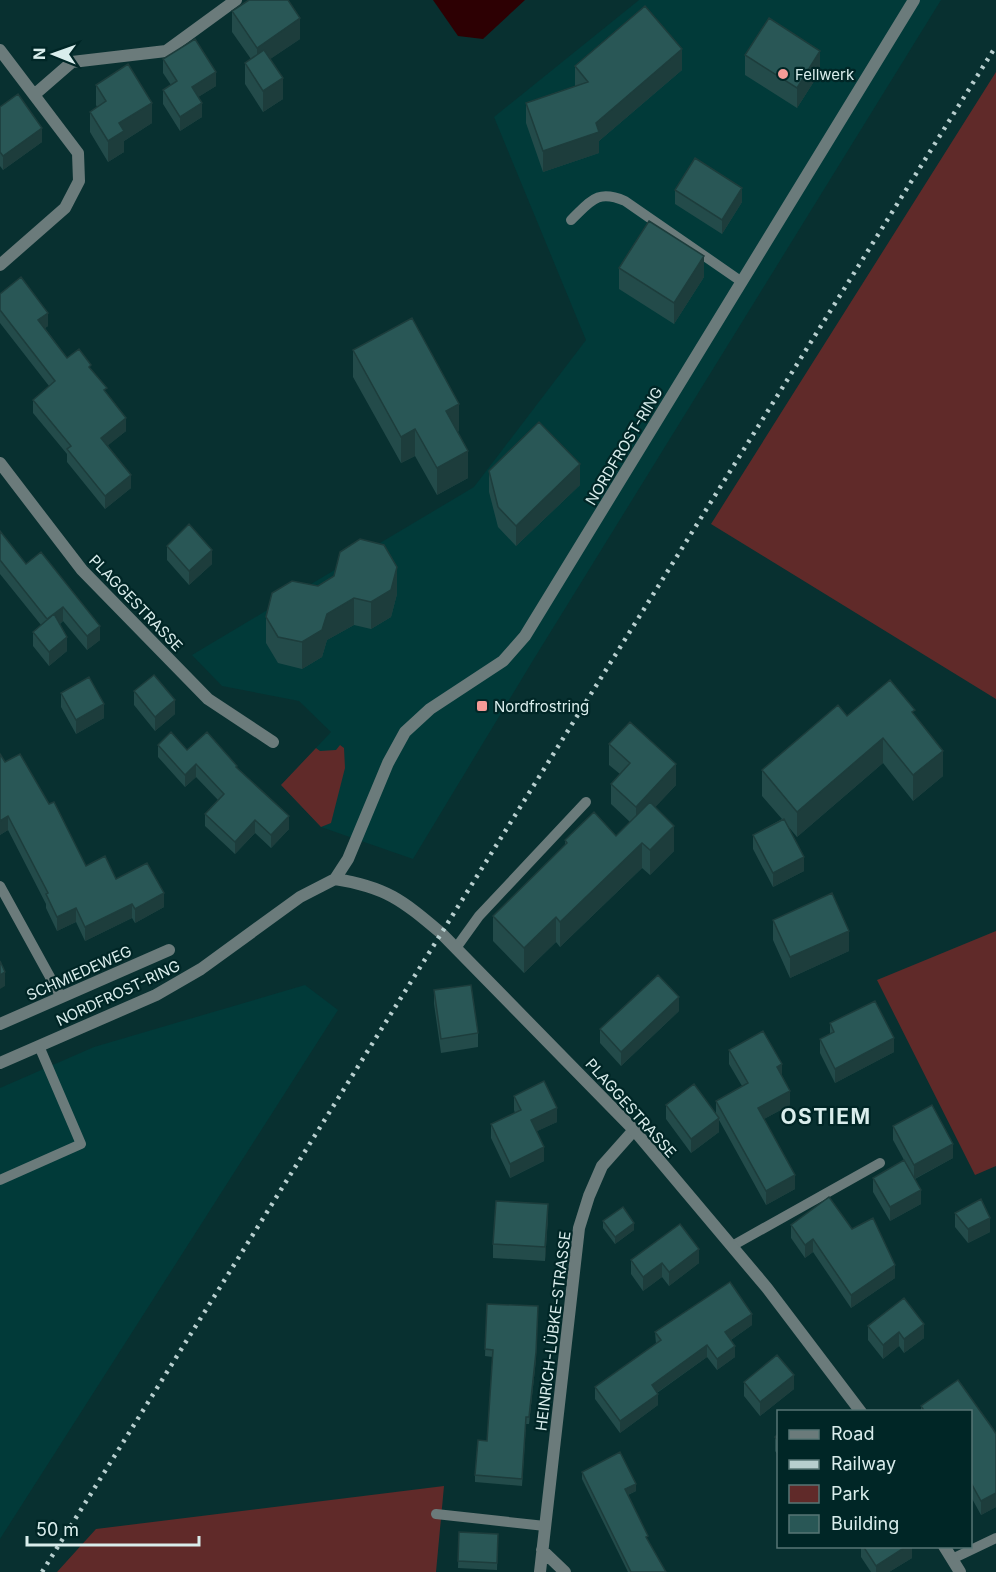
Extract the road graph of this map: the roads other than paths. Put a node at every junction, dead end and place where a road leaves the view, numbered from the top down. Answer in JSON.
{"nodes":[{"id":1,"x":236,"y":0,"type":"edge"},
{"id":2,"x":914,"y":0,"type":"edge"},
{"id":3,"x":0,"y":50,"type":"edge"},
{"id":4,"x":34,"y":95,"type":"junction"},
{"id":5,"x":571,"y":220,"type":"dead end"},
{"id":6,"x":0,"y":265,"type":"edge"},
{"id":7,"x":742,"y":282,"type":"junction"},
{"id":8,"x":0,"y":463,"type":"edge"},
{"id":9,"x":273,"y":742,"type":"dead end"},
{"id":10,"x":586,"y":802,"type":"dead end"},
{"id":11,"x":334,"y":879,"type":"junction"},
{"id":12,"x":0,"y":886,"type":"edge"},
{"id":13,"x":456,"y":948,"type":"junction"},
{"id":14,"x":169,"y":950,"type":"dead end"},
{"id":15,"x":62,"y":997,"type":"junction"},
{"id":16,"x":0,"y":1024,"type":"edge"},
{"id":17,"x":39,"y":1046,"type":"junction"},
{"id":18,"x":0,"y":1063,"type":"edge"},
{"id":19,"x":634,"y":1130,"type":"junction"},
{"id":20,"x":880,"y":1163,"type":"dead end"},
{"id":21,"x":0,"y":1180,"type":"edge"},
{"id":22,"x":732,"y":1246,"type":"junction"},
{"id":23,"x":859,"y":1410,"type":"edge"},
{"id":24,"x":436,"y":1514,"type":"dead end"},
{"id":25,"x":545,"y":1526,"type":"junction"},
{"id":26,"x":996,"y":1538,"type":"edge"},
{"id":27,"x":945,"y":1548,"type":"edge"},
{"id":28,"x":542,"y":1550,"type":"junction"},
{"id":29,"x":952,"y":1559,"type":"junction"},
{"id":30,"x":540,"y":1572,"type":"edge"},
{"id":31,"x":565,"y":1572,"type":"edge"},
{"id":32,"x":960,"y":1572,"type":"edge"}],
"edges":[{"from":1,"to":4,"type":"street"},
{"from":2,"to":7,"type":"street","name":"NORDFROST-RING"},
{"from":3,"to":4,"type":"street"},
{"from":4,"to":6,"type":"street"},
{"from":5,"to":7,"type":"lane"},
{"from":7,"to":11,"type":"street","name":"NORDFROST-RING"},
{"from":8,"to":9,"type":"street","name":"PLAGGESTRASSE"},
{"from":10,"to":13,"type":"lane"},
{"from":11,"to":13,"type":"street","name":"PLAGGESTRASSE"},
{"from":11,"to":17,"type":"street","name":"NORDFROST-RING"},
{"from":12,"to":15,"type":"lane"},
{"from":13,"to":19,"type":"street","name":"PLAGGESTRASSE"},
{"from":14,"to":15,"type":"street","name":"SCHMIEDEWEG"},
{"from":15,"to":16,"type":"street","name":"SCHMIEDEWEG"},
{"from":17,"to":18,"type":"street","name":"NORDFROST-RING"},
{"from":17,"to":21,"type":"lane"},
{"from":19,"to":22,"type":"street","name":"PLAGGESTRASSE"},
{"from":19,"to":25,"type":"street","name":"HEINRICH-LÜBKE-STRASSE"},
{"from":20,"to":22,"type":"lane"},
{"from":22,"to":23,"type":"street","name":"PLAGGESTRASSE"},
{"from":24,"to":25,"type":"lane"},
{"from":25,"to":28,"type":"street","name":"HEINRICH-LÜBKE-STRASSE"},
{"from":26,"to":29,"type":"lane"},
{"from":27,"to":29,"type":"street"},
{"from":28,"to":30,"type":"street","name":"HEINRICH-LÜBKE-STRASSE"},
{"from":28,"to":31,"type":"street"},
{"from":29,"to":32,"type":"street"}]}
